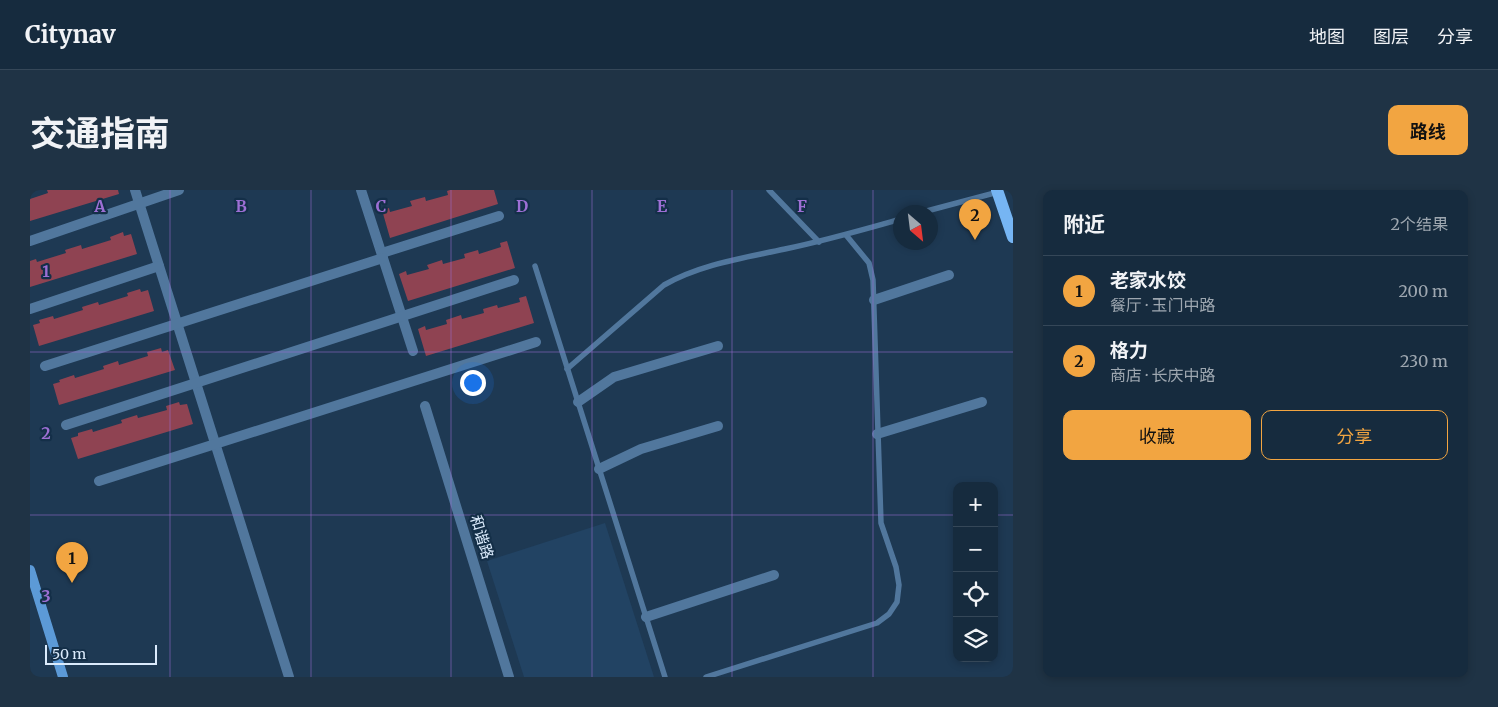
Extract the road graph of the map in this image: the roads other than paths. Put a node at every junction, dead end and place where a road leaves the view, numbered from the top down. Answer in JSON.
{"nodes":[{"id":1,"x":134,"y":190,"type":"edge"},
{"id":2,"x":179,"y":190,"type":"edge"},
{"id":3,"x":361,"y":190,"type":"edge"},
{"id":4,"x":769,"y":190,"type":"edge"},
{"id":5,"x":998,"y":191,"type":"edge"},
{"id":6,"x":139,"y":204,"type":"junction"},
{"id":7,"x":938,"y":208,"type":"edge"},
{"id":8,"x":499,"y":216,"type":"dead end"},
{"id":9,"x":893,"y":221,"type":"edge"},
{"id":10,"x":846,"y":235,"type":"junction"},
{"id":11,"x":1013,"y":237,"type":"edge"},
{"id":12,"x":30,"y":241,"type":"edge"},
{"id":13,"x":819,"y":242,"type":"junction"},
{"id":14,"x":383,"y":256,"type":"junction"},
{"id":15,"x":159,"y":266,"type":"junction"},
{"id":16,"x":535,"y":266,"type":"dead end"},
{"id":17,"x":949,"y":275,"type":"dead end"},
{"id":18,"x":514,"y":280,"type":"dead end"},
{"id":19,"x":874,"y":300,"type":"junction"},
{"id":20,"x":30,"y":309,"type":"edge"},
{"id":21,"x":402,"y":316,"type":"junction"},
{"id":22,"x":177,"y":324,"type":"junction"},
{"id":23,"x":536,"y":342,"type":"dead end"},
{"id":24,"x":718,"y":346,"type":"dead end"},
{"id":25,"x":413,"y":351,"type":"dead end"},
{"id":26,"x":45,"y":366,"type":"dead end"},
{"id":27,"x":567,"y":369,"type":"junction"},
{"id":28,"x":196,"y":382,"type":"junction"},
{"id":29,"x":578,"y":402,"type":"junction"},
{"id":30,"x":982,"y":402,"type":"dead end"},
{"id":31,"x":425,"y":406,"type":"dead end"},
{"id":32,"x":66,"y":425,"type":"dead end"},
{"id":33,"x":718,"y":426,"type":"dead end"},
{"id":34,"x":877,"y":434,"type":"junction"},
{"id":35,"x":216,"y":443,"type":"junction"},
{"id":36,"x":599,"y":469,"type":"junction"},
{"id":37,"x":99,"y":482,"type":"dead end"},
{"id":38,"x":30,"y":570,"type":"edge"},
{"id":39,"x":774,"y":575,"type":"dead end"},
{"id":40,"x":646,"y":617,"type":"junction"},
{"id":41,"x":63,"y":677,"type":"edge"},
{"id":42,"x":289,"y":677,"type":"edge"},
{"id":43,"x":510,"y":677,"type":"edge"},
{"id":44,"x":665,"y":677,"type":"edge"},
{"id":45,"x":706,"y":677,"type":"edge"}],
"edges":[{"from":1,"to":6,"type":"street"},
{"from":2,"to":6,"type":"street"},
{"from":3,"to":14,"type":"street"},
{"from":4,"to":13,"type":"lane"},
{"from":5,"to":7,"type":"lane"},
{"from":5,"to":11,"type":"main road"},
{"from":6,"to":12,"type":"street"},
{"from":6,"to":15,"type":"street"},
{"from":8,"to":14,"type":"street"},
{"from":9,"to":10,"type":"lane"},
{"from":10,"to":13,"type":"lane"},
{"from":10,"to":19,"type":"lane"},
{"from":13,"to":27,"type":"lane"},
{"from":14,"to":21,"type":"street"},
{"from":14,"to":22,"type":"street"},
{"from":15,"to":20,"type":"street"},
{"from":15,"to":22,"type":"street"},
{"from":16,"to":27,"type":"lane"},
{"from":17,"to":19,"type":"street"},
{"from":18,"to":21,"type":"street"},
{"from":19,"to":34,"type":"lane"},
{"from":21,"to":25,"type":"street"},
{"from":21,"to":28,"type":"street"},
{"from":22,"to":26,"type":"street"},
{"from":22,"to":28,"type":"street"},
{"from":23,"to":35,"type":"street"},
{"from":24,"to":29,"type":"street"},
{"from":27,"to":29,"type":"lane"},
{"from":28,"to":32,"type":"street"},
{"from":28,"to":35,"type":"street"},
{"from":29,"to":36,"type":"lane"},
{"from":30,"to":34,"type":"street"},
{"from":31,"to":43,"type":"street","name":"和谐路"},
{"from":33,"to":36,"type":"street"},
{"from":34,"to":45,"type":"lane"},
{"from":35,"to":37,"type":"street"},
{"from":35,"to":42,"type":"street"},
{"from":36,"to":40,"type":"lane"},
{"from":38,"to":41,"type":"street"},
{"from":39,"to":40,"type":"street"},
{"from":40,"to":44,"type":"lane"}]}
